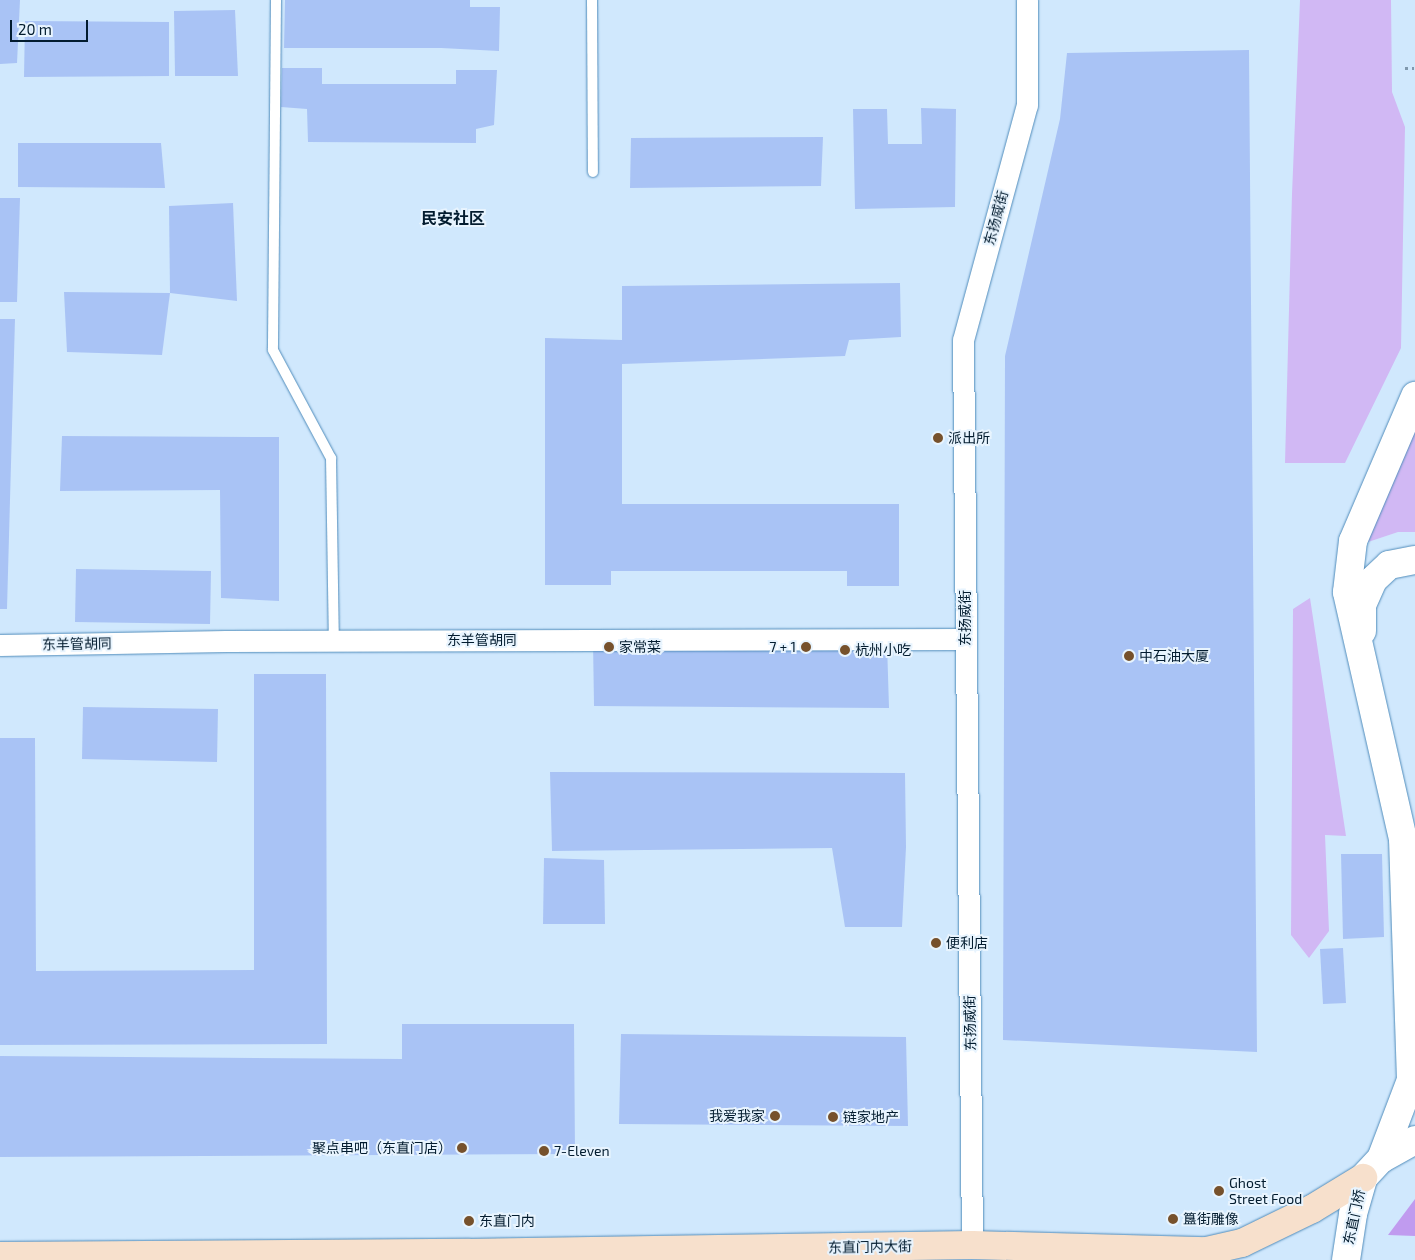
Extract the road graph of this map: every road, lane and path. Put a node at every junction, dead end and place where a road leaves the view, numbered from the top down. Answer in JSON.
{"nodes":[{"id":1,"x":276,"y":0,"type":"edge"},
{"id":2,"x":592,"y":0,"type":"edge"},
{"id":3,"x":1027,"y":0,"type":"edge"},
{"id":4,"x":1405,"y":68,"type":"dead end"},
{"id":5,"x":1415,"y":68,"type":"edge"},
{"id":6,"x":593,"y":172,"type":"dead end"},
{"id":7,"x":1415,"y":396,"type":"edge"},
{"id":8,"x":1415,"y":560,"type":"edge"},
{"id":9,"x":965,"y":639,"type":"junction"},
{"id":10,"x":334,"y":640,"type":"junction"},
{"id":11,"x":0,"y":645,"type":"edge"},
{"id":12,"x":1362,"y":662,"type":"junction"},
{"id":13,"x":1413,"y":1081,"type":"edge"},
{"id":14,"x":1415,"y":1140,"type":"edge"},
{"id":15,"x":1372,"y":1168,"type":"junction"},
{"id":16,"x":972,"y":1245,"type":"junction"},
{"id":17,"x":0,"y":1256,"type":"edge"},
{"id":18,"x":1346,"y":1260,"type":"edge"}],
"edges":[{"from":1,"to":10,"type":"lane"},
{"from":2,"to":6,"type":"lane"},
{"from":3,"to":9,"type":"street","name":"东扬威街"},
{"from":4,"to":5,"type":"path"},
{"from":7,"to":12,"type":"main road"},
{"from":8,"to":12,"type":"main road"},
{"from":9,"to":10,"type":"street","name":"东羊管胡同"},
{"from":9,"to":16,"type":"street","name":"东扬威街"},
{"from":10,"to":11,"type":"street","name":"东羊管胡同"},
{"from":12,"to":13,"type":"main road"},
{"from":13,"to":15,"type":"main road","name":"东直门桥"},
{"from":14,"to":15,"type":"main road"},
{"from":15,"to":16,"type":"main road","name":"东直门内大街"},
{"from":15,"to":18,"type":"main road","name":"东直门桥"},
{"from":16,"to":17,"type":"main road","name":"东直门内大街"}]}
